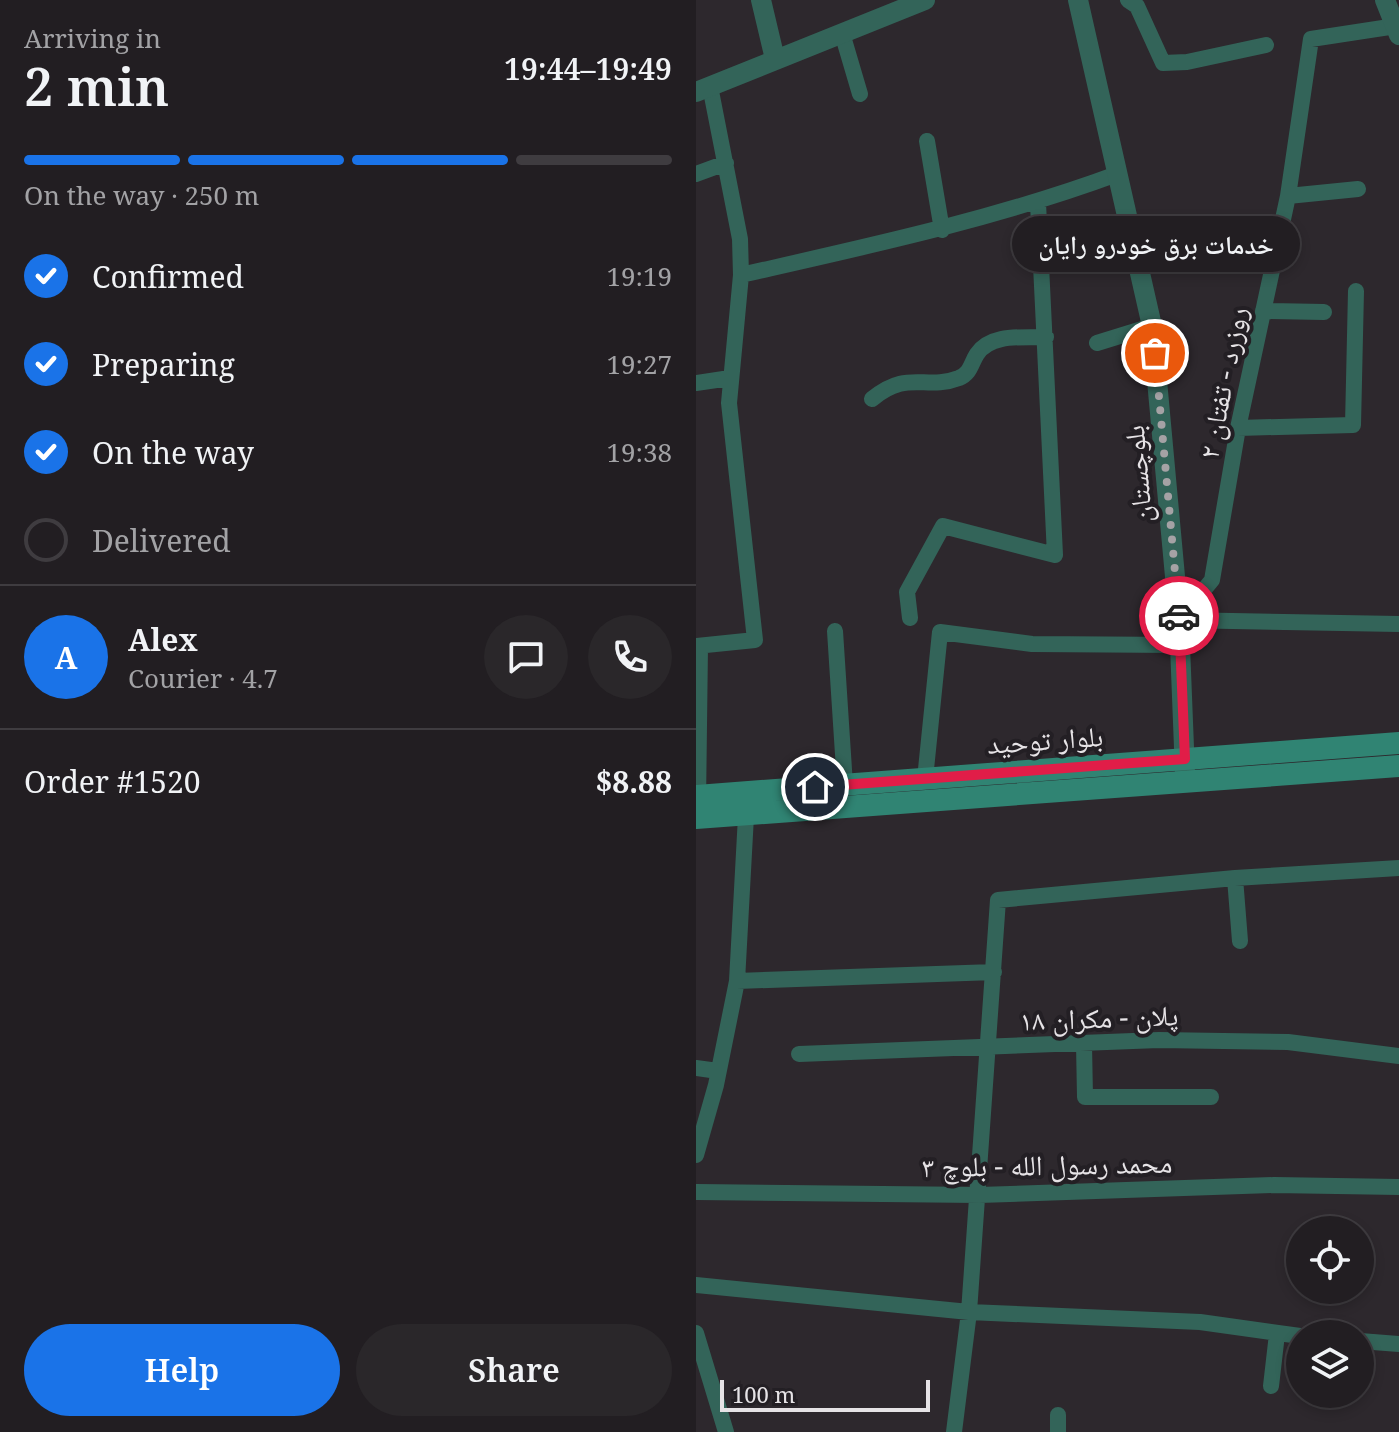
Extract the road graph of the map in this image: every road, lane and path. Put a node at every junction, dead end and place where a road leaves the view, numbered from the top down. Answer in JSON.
{"nodes":[{"id":1,"x":761,"y":0,"type":"edge"},
{"id":2,"x":925,"y":0,"type":"edge"},
{"id":3,"x":1128,"y":0,"type":"edge"},
{"id":4,"x":1385,"y":0,"type":"edge"},
{"id":5,"x":1083,"y":3,"type":"edge"},
{"id":6,"x":1397,"y":31,"type":"edge"},
{"id":7,"x":842,"y":33,"type":"junction"},
{"id":8,"x":1266,"y":45,"type":"dead end"},
{"id":9,"x":775,"y":59,"type":"junction"},
{"id":10,"x":703,"y":89,"type":"edge"},
{"id":11,"x":860,"y":94,"type":"dead end"},
{"id":12,"x":927,"y":141,"type":"dead end"},
{"id":13,"x":726,"y":163,"type":"junction"},
{"id":14,"x":696,"y":174,"type":"edge"},
{"id":15,"x":1117,"y":174,"type":"junction"},
{"id":16,"x":1358,"y":189,"type":"dead end"},
{"id":17,"x":1288,"y":196,"type":"junction"},
{"id":18,"x":1038,"y":203,"type":"junction"},
{"id":19,"x":942,"y":230,"type":"junction"},
{"id":20,"x":741,"y":275,"type":"junction"},
{"id":21,"x":1356,"y":291,"type":"dead end"},
{"id":22,"x":1263,"y":311,"type":"junction"},
{"id":23,"x":1324,"y":312,"type":"dead end"},
{"id":24,"x":1152,"y":326,"type":"junction"},
{"id":25,"x":1046,"y":337,"type":"junction"},
{"id":26,"x":1097,"y":343,"type":"dead end"},
{"id":27,"x":730,"y":378,"type":"junction"},
{"id":28,"x":696,"y":383,"type":"edge"},
{"id":29,"x":872,"y":399,"type":"dead end"},
{"id":30,"x":1238,"y":428,"type":"junction"},
{"id":31,"x":910,"y":618,"type":"dead end"},
{"id":32,"x":1179,"y":620,"type":"junction"},
{"id":33,"x":1399,"y":624,"type":"edge"},
{"id":34,"x":835,"y":631,"type":"dead end"},
{"id":35,"x":1180,"y":645,"type":"junction"},
{"id":36,"x":698,"y":646,"type":"edge"},
{"id":37,"x":1399,"y":743,"type":"edge"},
{"id":38,"x":1399,"y":766,"type":"edge"},
{"id":39,"x":1185,"y":770,"type":"junction"},
{"id":40,"x":925,"y":779,"type":"junction"},
{"id":41,"x":845,"y":785,"type":"junction"},
{"id":42,"x":697,"y":807,"type":"edge"},
{"id":43,"x":746,"y":816,"type":"junction"},
{"id":44,"x":1399,"y":868,"type":"edge"},
{"id":45,"x":1235,"y":878,"type":"junction"},
{"id":46,"x":1240,"y":941,"type":"dead end"},
{"id":47,"x":994,"y":972,"type":"junction"},
{"id":48,"x":737,"y":981,"type":"junction"},
{"id":49,"x":1084,"y":1044,"type":"junction"},
{"id":50,"x":988,"y":1049,"type":"junction"},
{"id":51,"x":799,"y":1054,"type":"dead end"},
{"id":52,"x":1399,"y":1056,"type":"edge"},
{"id":53,"x":696,"y":1068,"type":"edge"},
{"id":54,"x":718,"y":1071,"type":"junction"},
{"id":55,"x":1211,"y":1097,"type":"dead end"},
{"id":56,"x":696,"y":1155,"type":"edge"},
{"id":57,"x":1399,"y":1187,"type":"edge"},
{"id":58,"x":696,"y":1192,"type":"edge"},
{"id":59,"x":979,"y":1195,"type":"junction"},
{"id":60,"x":696,"y":1285,"type":"edge"},
{"id":61,"x":969,"y":1312,"type":"junction"},
{"id":62,"x":696,"y":1333,"type":"edge"},
{"id":63,"x":1277,"y":1334,"type":"junction"},
{"id":64,"x":1286,"y":1335,"type":"edge"},
{"id":65,"x":1374,"y":1342,"type":"edge"},
{"id":66,"x":1399,"y":1344,"type":"edge"},
{"id":67,"x":1271,"y":1386,"type":"dead end"},
{"id":68,"x":1058,"y":1415,"type":"dead end"},
{"id":69,"x":726,"y":1432,"type":"edge"},
{"id":70,"x":954,"y":1432,"type":"edge"},
{"id":71,"x":1058,"y":1432,"type":"edge"}],
"edges":[{"from":1,"to":9,"type":"street"},
{"from":2,"to":7,"type":"street"},
{"from":3,"to":8,"type":"street"},
{"from":4,"to":6,"type":"street"},
{"from":5,"to":15,"type":"street","name":"بلوچستان"},
{"from":6,"to":17,"type":"street","name":"روزرد - تفتان ۲"},
{"from":7,"to":9,"type":"street"},
{"from":7,"to":11,"type":"street"},
{"from":9,"to":10,"type":"street"},
{"from":10,"to":13,"type":"street"},
{"from":12,"to":19,"type":"street"},
{"from":13,"to":14,"type":"street"},
{"from":13,"to":20,"type":"street"},
{"from":15,"to":18,"type":"street"},
{"from":15,"to":24,"type":"street","name":"بلوچستان"},
{"from":16,"to":17,"type":"street"},
{"from":17,"to":22,"type":"street","name":"روزرد - تفتان ۲"},
{"from":18,"to":19,"type":"street"},
{"from":18,"to":25,"type":"street"},
{"from":19,"to":20,"type":"street"},
{"from":20,"to":27,"type":"street"},
{"from":21,"to":30,"type":"street"},
{"from":22,"to":23,"type":"street"},
{"from":22,"to":30,"type":"street","name":"روزرد - تفتان ۲"},
{"from":24,"to":26,"type":"street"},
{"from":24,"to":32,"type":"street","name":"بلوچستان"},
{"from":25,"to":29,"type":"street"},
{"from":25,"to":31,"type":"street"},
{"from":27,"to":28,"type":"street"},
{"from":27,"to":36,"type":"street"},
{"from":30,"to":32,"type":"street","name":"روزرد - تفتان ۲"},
{"from":32,"to":33,"type":"street"},
{"from":32,"to":35,"type":"street","name":"بلوچستان"},
{"from":34,"to":41,"type":"street"},
{"from":35,"to":39,"type":"street","name":"بلوچستان"},
{"from":35,"to":40,"type":"street"},
{"from":36,"to":42,"type":"street"},
{"from":37,"to":39,"type":"main road","name":"بلوار توحید"},
{"from":38,"to":39,"type":"main road","name":"بلوار توحید"},
{"from":39,"to":40,"type":"main road","name":"بلوار توحید"},
{"from":39,"to":43,"type":"main road","name":"بلوار توحید"},
{"from":40,"to":41,"type":"main road","name":"بلوار توحید"},
{"from":41,"to":42,"type":"main road","name":"بلوار توحید"},
{"from":42,"to":43,"type":"main road","name":"بلوار توحید"},
{"from":43,"to":48,"type":"street"},
{"from":44,"to":45,"type":"street"},
{"from":45,"to":46,"type":"street"},
{"from":45,"to":47,"type":"street"},
{"from":47,"to":48,"type":"street"},
{"from":47,"to":50,"type":"street"},
{"from":48,"to":54,"type":"street"},
{"from":49,"to":50,"type":"street","name":"پلان - مکران ۱۸"},
{"from":49,"to":52,"type":"street","name":"پلان - مکران ۱۸"},
{"from":49,"to":55,"type":"street"},
{"from":50,"to":51,"type":"street","name":"پلان - مکران ۱۸"},
{"from":50,"to":59,"type":"street"},
{"from":53,"to":54,"type":"street"},
{"from":54,"to":56,"type":"street"},
{"from":57,"to":59,"type":"street","name":"محمد رسول الله - بلوچ ۳"},
{"from":58,"to":59,"type":"street","name":"محمد رسول الله - بلوچ ۳"},
{"from":59,"to":61,"type":"street"},
{"from":60,"to":61,"type":"street"},
{"from":61,"to":63,"type":"street"},
{"from":61,"to":70,"type":"street"},
{"from":62,"to":69,"type":"street"},
{"from":63,"to":64,"type":"street"},
{"from":63,"to":67,"type":"street"},
{"from":65,"to":66,"type":"street"},
{"from":68,"to":71,"type":"street"}]}
